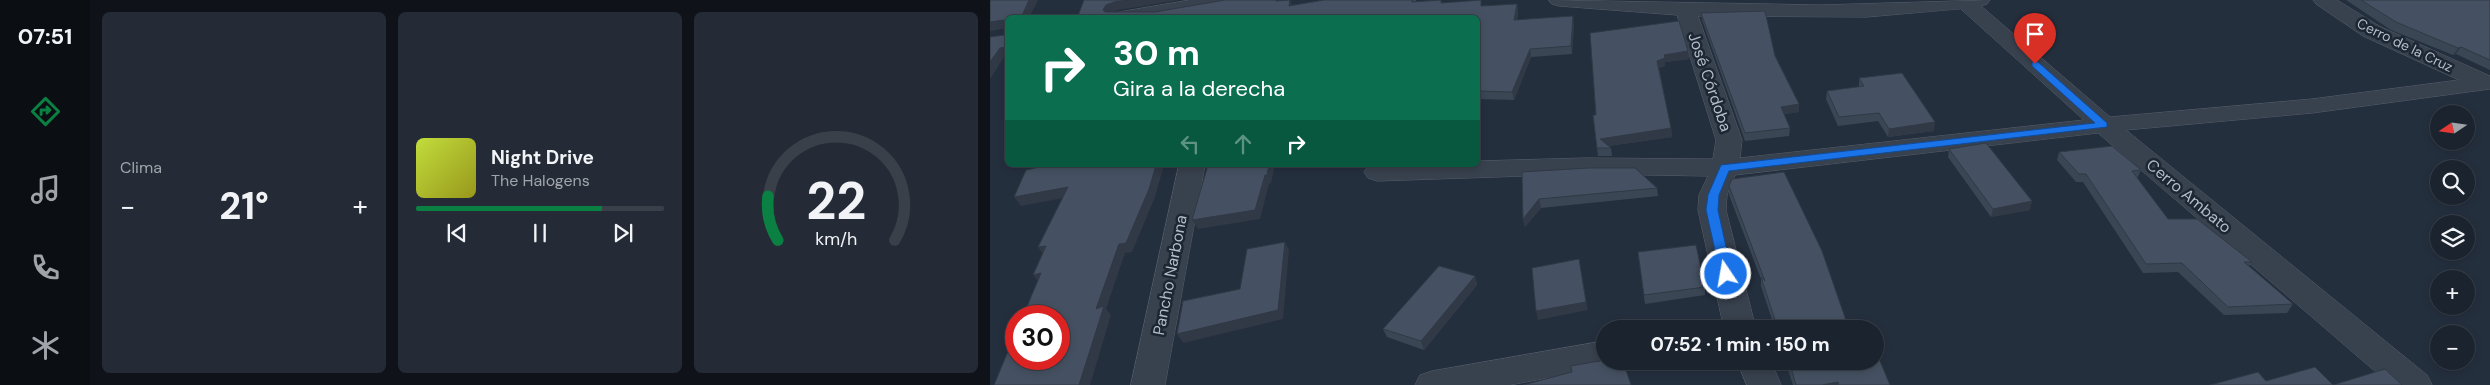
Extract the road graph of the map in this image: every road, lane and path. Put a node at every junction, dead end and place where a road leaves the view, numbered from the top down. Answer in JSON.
{"nodes":[{"id":1,"x":1226,"y":0,"type":"edge"},
{"id":2,"x":1559,"y":0,"type":"edge"},
{"id":3,"x":2323,"y":0,"type":"edge"},
{"id":4,"x":1973,"y":1,"type":"edge"},
{"id":5,"x":1686,"y":11,"type":"junction"},
{"id":6,"x":1137,"y":15,"type":"edge"},
{"id":7,"x":1222,"y":15,"type":"edge"},
{"id":8,"x":2488,"y":84,"type":"edge"},
{"id":9,"x":2104,"y":125,"type":"junction"},
{"id":10,"x":1192,"y":167,"type":"edge"},
{"id":11,"x":1725,"y":168,"type":"junction"},
{"id":12,"x":1376,"y":172,"type":"dead end"},
{"id":13,"x":1738,"y":320,"type":"edge"},
{"id":14,"x":1596,"y":356,"type":"edge"},
{"id":15,"x":1758,"y":370,"type":"edge"},
{"id":16,"x":1148,"y":385,"type":"edge"},
{"id":17,"x":1432,"y":385,"type":"edge"},
{"id":18,"x":1764,"y":385,"type":"edge"},
{"id":19,"x":2415,"y":385,"type":"edge"}],
"edges":[{"from":1,"to":6,"type":"street"},
{"from":1,"to":7,"type":"street"},
{"from":2,"to":5,"type":"street"},
{"from":3,"to":8,"type":"street","name":"Cerro de la Cruz"},
{"from":4,"to":5,"type":"street"},
{"from":4,"to":9,"type":"street","name":"Cerro Ambato"},
{"from":5,"to":11,"type":"street","name":"José Córdoba"},
{"from":8,"to":9,"type":"street"},
{"from":9,"to":11,"type":"street"},
{"from":9,"to":19,"type":"street","name":"Cerro Ambato"},
{"from":10,"to":16,"type":"street","name":"Pancho Narbona"},
{"from":11,"to":12,"type":"street"},
{"from":11,"to":13,"type":"street","name":"José Córdoba"},
{"from":14,"to":17,"type":"street"},
{"from":15,"to":18,"type":"street"}]}
